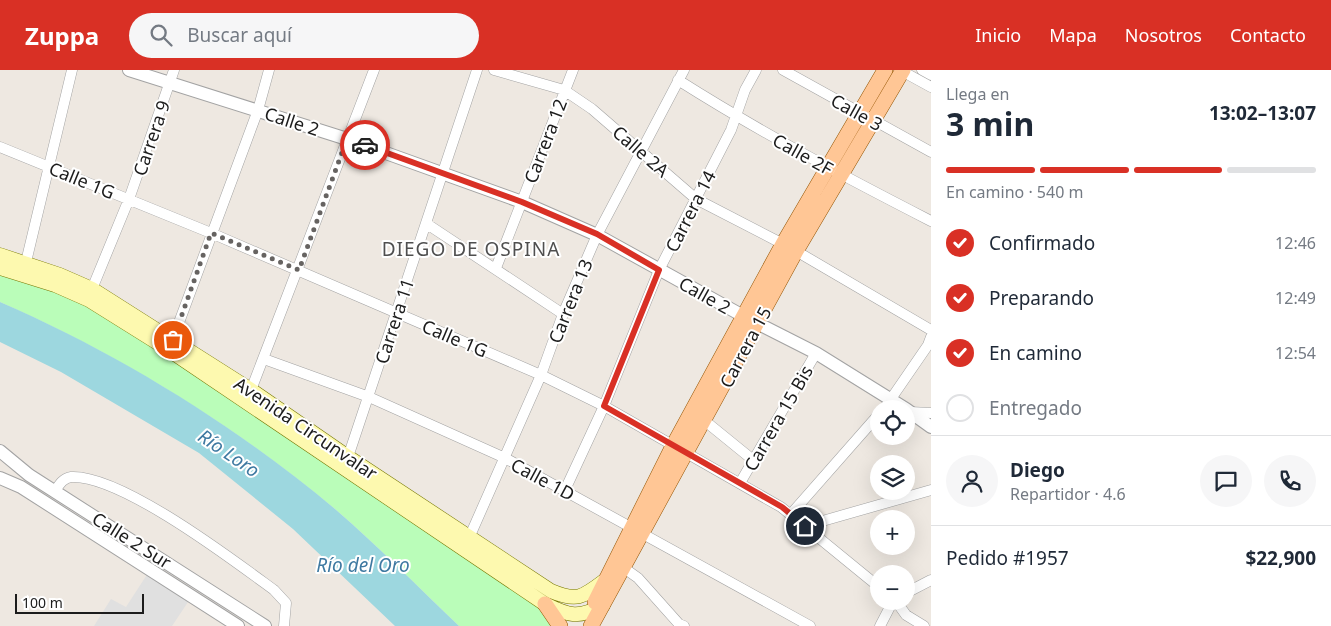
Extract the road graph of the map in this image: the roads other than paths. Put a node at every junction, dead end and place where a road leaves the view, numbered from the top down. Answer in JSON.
{"nodes":[{"id":1,"x":72,"y":70,"type":"edge"},
{"id":2,"x":128,"y":70,"type":"edge"},
{"id":3,"x":174,"y":70,"type":"edge"},
{"id":4,"x":270,"y":70,"type":"edge"},
{"id":5,"x":374,"y":70,"type":"edge"},
{"id":6,"x":477,"y":70,"type":"edge"},
{"id":7,"x":494,"y":70,"type":"edge"},
{"id":8,"x":573,"y":70,"type":"edge"},
{"id":9,"x":684,"y":70,"type":"edge"},
{"id":10,"x":756,"y":70,"type":"edge"},
{"id":11,"x":783,"y":70,"type":"edge"},
{"id":12,"x":886,"y":70,"type":"edge"},
{"id":13,"x":902,"y":70,"type":"edge"},
{"id":14,"x":922,"y":70,"type":"edge"},
{"id":15,"x":931,"y":75,"type":"edge"},
{"id":16,"x":678,"y":80,"type":"junction"},
{"id":17,"x":170,"y":83,"type":"junction"},
{"id":18,"x":931,"y":87,"type":"edge"},
{"id":19,"x":564,"y":90,"type":"junction"},
{"id":20,"x":258,"y":110,"type":"junction"},
{"id":21,"x":736,"y":117,"type":"junction"},
{"id":22,"x":866,"y":118,"type":"junction"},
{"id":23,"x":347,"y":139,"type":"junction"},
{"id":24,"x":0,"y":147,"type":"edge"},
{"id":25,"x":641,"y":150,"type":"junction"},
{"id":26,"x":931,"y":152,"type":"edge"},
{"id":27,"x":49,"y":166,"type":"junction"},
{"id":28,"x":834,"y":172,"type":"junction"},
{"id":29,"x":444,"y":174,"type":"junction"},
{"id":30,"x":129,"y":199,"type":"junction"},
{"id":31,"x":696,"y":199,"type":"junction"},
{"id":32,"x":522,"y":202,"type":"junction"},
{"id":33,"x":931,"y":221,"type":"edge"},
{"id":34,"x":427,"y":224,"type":"junction"},
{"id":35,"x":211,"y":233,"type":"junction"},
{"id":36,"x":597,"y":234,"type":"junction"},
{"id":37,"x":790,"y":248,"type":"junction"},
{"id":38,"x":0,"y":255,"type":"edge"},
{"id":39,"x":26,"y":262,"type":"junction"},
{"id":40,"x":0,"y":268,"type":"edge"},
{"id":41,"x":496,"y":268,"type":"junction"},
{"id":42,"x":299,"y":270,"type":"junction"},
{"id":43,"x":659,"y":270,"type":"junction"},
{"id":44,"x":92,"y":290,"type":"junction"},
{"id":45,"x":396,"y":312,"type":"junction"},
{"id":46,"x":563,"y":314,"type":"junction"},
{"id":47,"x":751,"y":320,"type":"junction"},
{"id":48,"x":931,"y":330,"type":"edge"},
{"id":49,"x":931,"y":337,"type":"edge"},
{"id":50,"x":171,"y":345,"type":"junction"},
{"id":51,"x":816,"y":353,"type":"junction"},
{"id":52,"x":264,"y":359,"type":"junction"},
{"id":53,"x":541,"y":375,"type":"junction"},
{"id":54,"x":251,"y":390,"type":"junction"},
{"id":55,"x":369,"y":397,"type":"junction"},
{"id":56,"x":882,"y":400,"type":"edge"},
{"id":57,"x":891,"y":400,"type":"edge"},
{"id":58,"x":604,"y":406,"type":"junction"},
{"id":59,"x":915,"y":411,"type":"edge"},
{"id":60,"x":931,"y":413,"type":"edge"},
{"id":61,"x":915,"y":416,"type":"edge"},
{"id":62,"x":705,"y":421,"type":"junction"},
{"id":63,"x":870,"y":424,"type":"edge"},
{"id":64,"x":931,"y":427,"type":"edge"},
{"id":65,"x":673,"y":446,"type":"junction"},
{"id":66,"x":0,"y":451,"type":"edge"},
{"id":67,"x":687,"y":454,"type":"junction"},
{"id":68,"x":348,"y":457,"type":"junction"},
{"id":69,"x":505,"y":458,"type":"junction"},
{"id":70,"x":753,"y":460,"type":"junction"},
{"id":71,"x":0,"y":478,"type":"edge"},
{"id":72,"x":740,"y":483,"type":"junction"},
{"id":73,"x":565,"y":490,"type":"junction"},
{"id":74,"x":931,"y":490,"type":"edge"},
{"id":75,"x":54,"y":491,"type":"junction"},
{"id":76,"x":791,"y":514,"type":"junction"},
{"id":77,"x":805,"y":526,"type":"junction"},
{"id":78,"x":637,"y":531,"type":"junction"},
{"id":79,"x":469,"y":538,"type":"junction"},
{"id":80,"x":624,"y":568,"type":"junction"},
{"id":81,"x":870,"y":579,"type":"edge"},
{"id":82,"x":931,"y":580,"type":"edge"},
{"id":83,"x":604,"y":582,"type":"junction"},
{"id":84,"x":915,"y":588,"type":"edge"},
{"id":85,"x":545,"y":604,"type":"junction"},
{"id":86,"x":889,"y":610,"type":"edge"},
{"id":87,"x":902,"y":610,"type":"edge"},
{"id":88,"x":591,"y":617,"type":"edge"},
{"id":89,"x":284,"y":625,"type":"edge"},
{"id":90,"x":681,"y":625,"type":"edge"},
{"id":91,"x":238,"y":626,"type":"edge"},
{"id":92,"x":266,"y":626,"type":"edge"},
{"id":93,"x":560,"y":626,"type":"edge"},
{"id":94,"x":810,"y":626,"type":"edge"},
{"id":95,"x":880,"y":626,"type":"edge"},
{"id":96,"x":924,"y":626,"type":"edge"}],
"edges":[{"from":1,"to":27,"type":"street"},
{"from":2,"to":17,"type":"street","name":"Calle 2"},
{"from":3,"to":17,"type":"street","name":"Carrera 9"},
{"from":4,"to":20,"type":"street"},
{"from":5,"to":23,"type":"street"},
{"from":6,"to":29,"type":"street","name":"Carrera 11"},
{"from":7,"to":19,"type":"street","name":"Calle 2A"},
{"from":8,"to":19,"type":"street","name":"Carrera 12"},
{"from":9,"to":16,"type":"street","name":"Carrera 13"},
{"from":10,"to":21,"type":"street","name":"Carrera 14"},
{"from":11,"to":22,"type":"street","name":"Calle 3"},
{"from":12,"to":22,"type":"main road","name":"Carrera 15"},
{"from":13,"to":18,"type":"street"},
{"from":13,"to":22,"type":"main road","name":"Carrera 15"},
{"from":14,"to":15,"type":"street"},
{"from":16,"to":21,"type":"street","name":"Calle 2F"},
{"from":16,"to":25,"type":"street","name":"Carrera 13"},
{"from":17,"to":20,"type":"street","name":"Calle 2"},
{"from":17,"to":30,"type":"street","name":"Carrera 9"},
{"from":19,"to":25,"type":"street","name":"Calle 2A"},
{"from":19,"to":32,"type":"street","name":"Carrera 12"},
{"from":20,"to":23,"type":"street","name":"Calle 2"},
{"from":20,"to":35,"type":"street"},
{"from":21,"to":28,"type":"street","name":"Calle 2F"},
{"from":21,"to":31,"type":"street","name":"Carrera 14"},
{"from":22,"to":26,"type":"street","name":"Calle 3"},
{"from":22,"to":28,"type":"main road","name":"Carrera 15"},
{"from":23,"to":29,"type":"street","name":"Calle 2"},
{"from":23,"to":42,"type":"street"},
{"from":24,"to":27,"type":"street","name":"Calle 1G"},
{"from":25,"to":31,"type":"street","name":"Calle 2A"},
{"from":25,"to":36,"type":"street","name":"Carrera 13"},
{"from":27,"to":30,"type":"street","name":"Calle 1G"},
{"from":27,"to":39,"type":"street"},
{"from":28,"to":33,"type":"street","name":"Calle 2F"},
{"from":28,"to":37,"type":"main road","name":"Carrera 15"},
{"from":29,"to":32,"type":"street","name":"Calle 2"},
{"from":29,"to":34,"type":"street","name":"Carrera 11"},
{"from":30,"to":35,"type":"street","name":"Calle 1G"},
{"from":30,"to":44,"type":"street","name":"Carrera 9"},
{"from":31,"to":37,"type":"street","name":"Calle 2A"},
{"from":31,"to":43,"type":"street","name":"Carrera 14"},
{"from":32,"to":36,"type":"street","name":"Calle 2"},
{"from":32,"to":41,"type":"street","name":"Carrera 12"},
{"from":34,"to":41,"type":"street"},
{"from":34,"to":45,"type":"street","name":"Carrera 11"},
{"from":35,"to":42,"type":"street","name":"Calle 1G"},
{"from":35,"to":50,"type":"street"},
{"from":36,"to":43,"type":"street","name":"Calle 2"},
{"from":36,"to":46,"type":"street","name":"Carrera 13"},
{"from":37,"to":47,"type":"main road","name":"Carrera 15"},
{"from":37,"to":48,"type":"street","name":"Calle 2A"},
{"from":38,"to":39,"type":"main road","name":"Avenida Circunvalar"},
{"from":39,"to":44,"type":"main road","name":"Avenida Circunvalar"},
{"from":40,"to":50,"type":"main road","name":"Avenida Circunvalar"},
{"from":41,"to":46,"type":"street"},
{"from":42,"to":45,"type":"street","name":"Calle 1G"},
{"from":42,"to":52,"type":"street"},
{"from":43,"to":47,"type":"street","name":"Calle 2"},
{"from":43,"to":58,"type":"street","name":"Carrera 14"},
{"from":44,"to":50,"type":"main road","name":"Avenida Circunvalar"},
{"from":45,"to":53,"type":"street","name":"Calle 1G"},
{"from":45,"to":55,"type":"street","name":"Carrera 11"},
{"from":46,"to":53,"type":"street","name":"Carrera 13"},
{"from":47,"to":51,"type":"street","name":"Calle 2"},
{"from":47,"to":62,"type":"main road","name":"Carrera 15"},
{"from":47,"to":65,"type":"main road","name":"Carrera 15"},
{"from":49,"to":57,"type":"street"},
{"from":50,"to":54,"type":"main road","name":"Avenida Circunvalar"},
{"from":50,"to":85,"type":"main road","name":"Avenida Circunvalar"},
{"from":51,"to":56,"type":"street","name":"Calle 2"},
{"from":51,"to":70,"type":"street","name":"Carrera 15 Bis"},
{"from":52,"to":54,"type":"street"},
{"from":52,"to":55,"type":"street","name":"Calle 1D"},
{"from":53,"to":58,"type":"street","name":"Calle 1G"},
{"from":53,"to":69,"type":"street","name":"Carrera 13"},
{"from":54,"to":68,"type":"main road","name":"Avenida Circunvalar"},
{"from":55,"to":68,"type":"street","name":"Carrera 11"},
{"from":55,"to":69,"type":"street","name":"Calle 1D"},
{"from":58,"to":65,"type":"street","name":"Calle 1G"},
{"from":58,"to":73,"type":"street","name":"Carrera 14"},
{"from":59,"to":60,"type":"street"},
{"from":61,"to":64,"type":"street","name":"Calle 2"},
{"from":62,"to":67,"type":"main road","name":"Carrera 15"},
{"from":62,"to":70,"type":"street"},
{"from":63,"to":76,"type":"street"},
{"from":65,"to":67,"type":"street","name":"Calle 1G"},
{"from":65,"to":78,"type":"main road","name":"Carrera 15"},
{"from":66,"to":75,"type":"street","name":"Calle 2 Sur"},
{"from":67,"to":72,"type":"street","name":"Calle 1G"},
{"from":67,"to":78,"type":"main road","name":"Carrera 15"},
{"from":68,"to":79,"type":"main road","name":"Avenida Circunvalar"},
{"from":69,"to":73,"type":"street","name":"Calle 1D"},
{"from":69,"to":79,"type":"street","name":"Carrera 13"},
{"from":70,"to":72,"type":"street","name":"Carrera 15 Bis"},
{"from":71,"to":91,"type":"street","name":"Calle 2 Sur"},
{"from":72,"to":76,"type":"street","name":"Calle 1G"},
{"from":73,"to":78,"type":"street","name":"Calle 1D"},
{"from":74,"to":77,"type":"street"},
{"from":75,"to":89,"type":"street"},
{"from":75,"to":92,"type":"street","name":"Calle 2 Sur"},
{"from":76,"to":77,"type":"street","name":"Calle 1G"},
{"from":77,"to":81,"type":"street","name":"Calle 1G"},
{"from":78,"to":80,"type":"main road","name":"Carrera 15"},
{"from":78,"to":83,"type":"main road","name":"Carrera 15"},
{"from":78,"to":94,"type":"street","name":"Calle 1D"},
{"from":79,"to":83,"type":"main road","name":"Avenida Circunvalar"},
{"from":80,"to":88,"type":"main road","name":"Carrera 15"},
{"from":80,"to":90,"type":"street"},
{"from":82,"to":84,"type":"street"},
{"from":83,"to":88,"type":"main road","name":"Carrera 15"},
{"from":85,"to":88,"type":"main road","name":"Avenida Circunvalar"},
{"from":85,"to":93,"type":"main road"},
{"from":86,"to":95,"type":"street"},
{"from":87,"to":96,"type":"street"}]}
